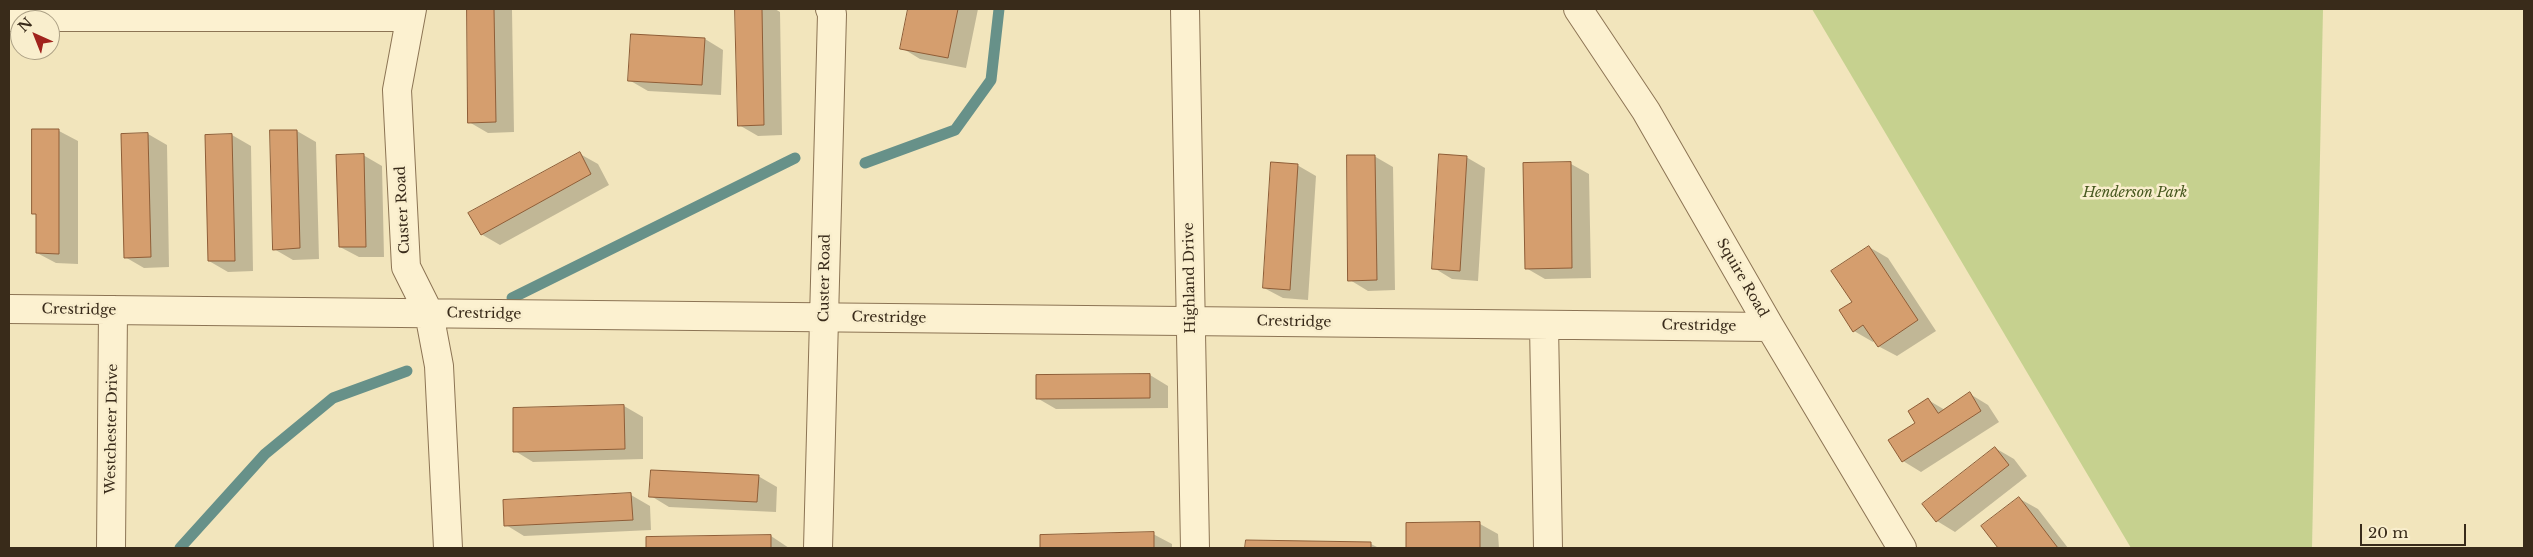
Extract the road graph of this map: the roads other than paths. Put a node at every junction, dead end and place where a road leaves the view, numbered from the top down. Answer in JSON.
{"nodes":[{"id":1,"x":830,"y":9,"type":"edge"},
{"id":2,"x":1184,"y":9,"type":"edge"},
{"id":3,"x":1578,"y":9,"type":"edge"},
{"id":4,"x":411,"y":13,"type":"edge"},
{"id":5,"x":9,"y":17,"type":"edge"},
{"id":6,"x":9,"y":309,"type":"edge"},
{"id":7,"x":113,"y":310,"type":"junction"},
{"id":8,"x":429,"y":313,"type":"junction"},
{"id":9,"x":824,"y":318,"type":"junction"},
{"id":10,"x":1191,"y":321,"type":"junction"},
{"id":11,"x":1544,"y":324,"type":"junction"},
{"id":12,"x":1770,"y":327,"type":"junction"},
{"id":13,"x":111,"y":548,"type":"edge"},
{"id":14,"x":448,"y":548,"type":"edge"},
{"id":15,"x":818,"y":548,"type":"edge"},
{"id":16,"x":1194,"y":548,"type":"edge"},
{"id":17,"x":1548,"y":548,"type":"edge"},
{"id":18,"x":1902,"y":548,"type":"edge"}],
"edges":[{"from":1,"to":9,"type":"lane","name":"Custer Road"},
{"from":2,"to":10,"type":"lane","name":"Highland Drive"},
{"from":3,"to":12,"type":"lane","name":"Squire Road"},
{"from":4,"to":5,"type":"lane","name":"Custer Road"},
{"from":4,"to":8,"type":"lane","name":"Custer Road"},
{"from":6,"to":7,"type":"lane","name":"Crestridge"},
{"from":7,"to":8,"type":"lane","name":"Crestridge"},
{"from":7,"to":13,"type":"lane","name":"Westchester Drive"},
{"from":8,"to":9,"type":"lane","name":"Crestridge"},
{"from":8,"to":14,"type":"lane","name":"Custer Road"},
{"from":9,"to":10,"type":"lane","name":"Crestridge"},
{"from":9,"to":15,"type":"lane","name":"Custer Road"},
{"from":10,"to":11,"type":"lane","name":"Crestridge"},
{"from":10,"to":16,"type":"lane","name":"Highland Drive"},
{"from":11,"to":12,"type":"lane","name":"Crestridge"},
{"from":11,"to":17,"type":"lane"},
{"from":12,"to":18,"type":"lane","name":"Squire Road"}]}
